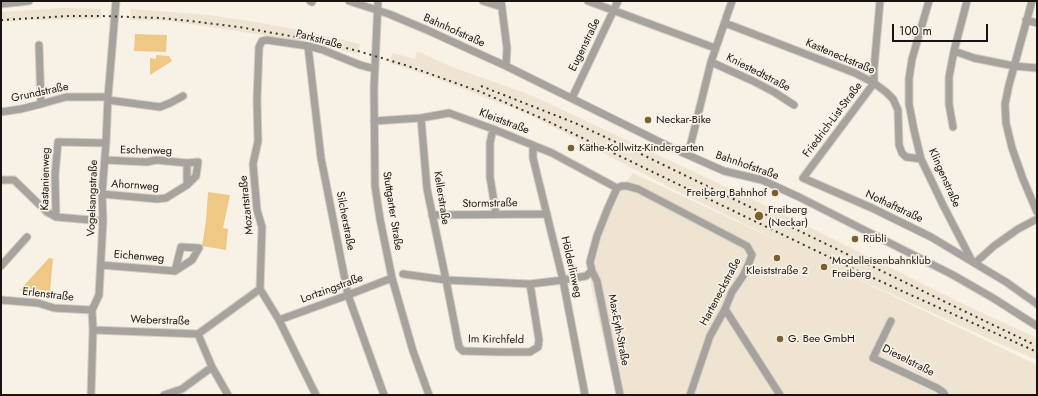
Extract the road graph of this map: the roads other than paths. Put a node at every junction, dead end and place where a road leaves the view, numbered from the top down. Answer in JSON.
{"nodes":[{"id":1,"x":29,"y":1,"type":"edge"},
{"id":2,"x":116,"y":1,"type":"edge"},
{"id":3,"x":349,"y":1,"type":"edge"},
{"id":4,"x":378,"y":1,"type":"edge"},
{"id":5,"x":483,"y":1,"type":"edge"},
{"id":6,"x":588,"y":1,"type":"edge"},
{"id":7,"x":618,"y":1,"type":"edge"},
{"id":8,"x":732,"y":1,"type":"edge"},
{"id":9,"x":880,"y":1,"type":"edge"},
{"id":10,"x":967,"y":1,"type":"edge"},
{"id":11,"x":1032,"y":1,"type":"edge"},
{"id":12,"x":927,"y":2,"type":"edge"},
{"id":13,"x":1,"y":4,"type":"edge"},
{"id":14,"x":502,"y":4,"type":"edge"},
{"id":15,"x":378,"y":11,"type":"junction"},
{"id":16,"x":614,"y":11,"type":"junction"},
{"id":17,"x":1026,"y":20,"type":"junction"},
{"id":18,"x":724,"y":23,"type":"junction"},
{"id":19,"x":1037,"y":23,"type":"edge"},
{"id":20,"x":39,"y":45,"type":"dead end"},
{"id":21,"x":308,"y":46,"type":"junction"},
{"id":22,"x":259,"y":47,"type":"joint"},
{"id":23,"x":715,"y":48,"type":"junction"},
{"id":24,"x":954,"y":52,"type":"junction"},
{"id":25,"x":711,"y":62,"type":"junction"},
{"id":26,"x":506,"y":66,"type":"junction"},
{"id":27,"x":1014,"y":66,"type":"junction"},
{"id":28,"x":1037,"y":68,"type":"edge"},
{"id":29,"x":374,"y":69,"type":"junction"},
{"id":30,"x":874,"y":82,"type":"junction"},
{"id":31,"x":183,"y":96,"type":"dead end"},
{"id":32,"x":108,"y":98,"type":"junction"},
{"id":33,"x":572,"y":98,"type":"junction"},
{"id":34,"x":41,"y":104,"type":"junction"},
{"id":35,"x":794,"y":105,"type":"dead end"},
{"id":36,"x":1,"y":112,"type":"edge"},
{"id":37,"x":421,"y":118,"type":"junction"},
{"id":38,"x":374,"y":121,"type":"junction"},
{"id":39,"x":953,"y":127,"type":"dead end"},
{"id":40,"x":493,"y":129,"type":"junction"},
{"id":41,"x":106,"y":143,"type":"junction"},
{"id":42,"x":533,"y":145,"type":"junction"},
{"id":43,"x":688,"y":155,"type":"junction"},
{"id":44,"x":921,"y":158,"type":"junction"},
{"id":45,"x":105,"y":160,"type":"junction"},
{"id":46,"x":187,"y":164,"type":"junction"},
{"id":47,"x":803,"y":178,"type":"joint"},
{"id":48,"x":1,"y":180,"type":"edge"},
{"id":49,"x":187,"y":185,"type":"junction"},
{"id":50,"x":617,"y":188,"type":"junction"},
{"id":51,"x":102,"y":194,"type":"junction"},
{"id":52,"x":1037,"y":212,"type":"edge"},
{"id":53,"x":496,"y":214,"type":"junction"},
{"id":54,"x":547,"y":214,"type":"junction"},
{"id":55,"x":432,"y":215,"type":"junction"},
{"id":56,"x":56,"y":217,"type":"junction"},
{"id":57,"x":1037,"y":219,"type":"edge"},
{"id":58,"x":103,"y":221,"type":"junction"},
{"id":59,"x":27,"y":237,"type":"dead end"},
{"id":60,"x":974,"y":262,"type":"junction"},
{"id":61,"x":101,"y":265,"type":"junction"},
{"id":62,"x":1,"y":266,"type":"edge"},
{"id":63,"x":175,"y":271,"type":"dead end"},
{"id":64,"x":592,"y":271,"type":"junction"},
{"id":65,"x":403,"y":274,"type":"dead end"},
{"id":66,"x":392,"y":278,"type":"junction"},
{"id":67,"x":446,"y":280,"type":"junction"},
{"id":68,"x":563,"y":280,"type":"junction"},
{"id":69,"x":530,"y":284,"type":"junction"},
{"id":70,"x":260,"y":290,"type":"junction"},
{"id":71,"x":348,"y":295,"type":"junction"},
{"id":72,"x":1,"y":300,"type":"edge"},
{"id":73,"x":1037,"y":304,"type":"edge"},
{"id":74,"x":725,"y":309,"type":"junction"},
{"id":75,"x":92,"y":310,"type":"junction"},
{"id":76,"x":279,"y":320,"type":"junction"},
{"id":77,"x":891,"y":321,"type":"dead end"},
{"id":78,"x":1037,"y":326,"type":"edge"},
{"id":79,"x":93,"y":330,"type":"junction"},
{"id":80,"x":198,"y":334,"type":"junction"},
{"id":81,"x":212,"y":367,"type":"junction"},
{"id":82,"x":91,"y":395,"type":"edge"},
{"id":83,"x":164,"y":395,"type":"edge"},
{"id":84,"x":228,"y":395,"type":"edge"},
{"id":85,"x":316,"y":395,"type":"edge"},
{"id":86,"x":384,"y":395,"type":"edge"},
{"id":87,"x":429,"y":395,"type":"edge"},
{"id":88,"x":585,"y":395,"type":"edge"},
{"id":89,"x":620,"y":395,"type":"edge"},
{"id":90,"x":690,"y":395,"type":"edge"},
{"id":91,"x":780,"y":395,"type":"edge"},
{"id":92,"x":944,"y":395,"type":"edge"}],
"edges":[{"from":1,"to":13,"type":"street"},
{"from":2,"to":32,"type":"street","name":"Vogelsangstraße"},
{"from":3,"to":15,"type":"street","name":"Bahnhofstraße"},
{"from":4,"to":15,"type":"street","name":"Stuttgarter Straße"},
{"from":5,"to":14,"type":"street"},
{"from":6,"to":16,"type":"street"},
{"from":7,"to":16,"type":"street","name":"Eugenstraße"},
{"from":8,"to":18,"type":"street"},
{"from":9,"to":30,"type":"street","name":"Friedrich-List-Straße"},
{"from":10,"to":24,"type":"street"},
{"from":11,"to":17,"type":"street"},
{"from":12,"to":44,"type":"street","name":"Klingenstraße"},
{"from":14,"to":26,"type":"street"},
{"from":15,"to":26,"type":"street","name":"Bahnhofstraße"},
{"from":15,"to":29,"type":"street","name":"Stuttgarter Straße"},
{"from":16,"to":23,"type":"street"},
{"from":16,"to":33,"type":"street","name":"Eugenstraße"},
{"from":17,"to":19,"type":"street"},
{"from":17,"to":27,"type":"street"},
{"from":18,"to":23,"type":"street"},
{"from":18,"to":30,"type":"street","name":"Kasteneckstraße"},
{"from":20,"to":34,"type":"street"},
{"from":21,"to":22,"type":"street","name":"Parkstraße"},
{"from":21,"to":29,"type":"street","name":"Parkstraße"},
{"from":21,"to":71,"type":"street","name":"Silcherstraße"},
{"from":22,"to":70,"type":"street","name":"Mozartstraße"},
{"from":23,"to":25,"type":"street"},
{"from":24,"to":27,"type":"street"},
{"from":24,"to":39,"type":"street"},
{"from":25,"to":35,"type":"street","name":"Kniestedtstraße"},
{"from":25,"to":43,"type":"street"},
{"from":26,"to":33,"type":"street","name":"Bahnhofstraße"},
{"from":27,"to":28,"type":"street"},
{"from":27,"to":52,"type":"street"},
{"from":29,"to":38,"type":"street","name":"Stuttgarter Straße"},
{"from":30,"to":44,"type":"street","name":"Kasteneckstraße"},
{"from":30,"to":47,"type":"street","name":"Friedrich-List-Straße"},
{"from":31,"to":32,"type":"street","name":"Grundstraße"},
{"from":32,"to":34,"type":"street","name":"Grundstraße"},
{"from":32,"to":41,"type":"street","name":"Vogelsangstraße"},
{"from":33,"to":43,"type":"street","name":"Bahnhofstraße"},
{"from":34,"to":36,"type":"street","name":"Grundstraße"},
{"from":37,"to":38,"type":"street","name":"Kleiststraße"},
{"from":37,"to":40,"type":"street","name":"Kleiststraße"},
{"from":37,"to":55,"type":"street","name":"Kellerstraße"},
{"from":38,"to":66,"type":"street","name":"Stuttgarter Straße"},
{"from":40,"to":42,"type":"street","name":"Kleiststraße"},
{"from":40,"to":53,"type":"street"},
{"from":41,"to":45,"type":"street","name":"Vogelsangstraße"},
{"from":41,"to":56,"type":"street","name":"Kastanienweg"},
{"from":42,"to":50,"type":"street","name":"Kleiststraße"},
{"from":42,"to":54,"type":"street","name":"Hölderlinweg"},
{"from":43,"to":78,"type":"street","name":"Bahnhofstraße"},
{"from":44,"to":60,"type":"street","name":"Klingenstraße"},
{"from":45,"to":46,"type":"street","name":"Eschenweg"},
{"from":45,"to":51,"type":"street","name":"Vogelsangstraße"},
{"from":46,"to":49,"type":"street"},
{"from":46,"to":49,"type":"street","name":"Ahornweg"},
{"from":47,"to":60,"type":"street","name":"Nothaftstraße"},
{"from":48,"to":56,"type":"street"},
{"from":49,"to":51,"type":"street","name":"Ahornweg"},
{"from":50,"to":64,"type":"street","name":"Max-Eyth-Straße"},
{"from":50,"to":74,"type":"street","name":"Harteneckstraße"},
{"from":51,"to":58,"type":"street","name":"Vogelsangstraße"},
{"from":53,"to":54,"type":"street","name":"Stormstraße"},
{"from":53,"to":55,"type":"street","name":"Stormstraße"},
{"from":54,"to":68,"type":"street","name":"Hölderlinweg"},
{"from":55,"to":67,"type":"street","name":"Kellerstraße"},
{"from":56,"to":58,"type":"street"},
{"from":57,"to":60,"type":"street"},
{"from":58,"to":61,"type":"street","name":"Vogelsangstraße"},
{"from":59,"to":62,"type":"street"},
{"from":60,"to":73,"type":"street"},
{"from":61,"to":63,"type":"street","name":"Eichenweg"},
{"from":61,"to":75,"type":"street","name":"Vogelsangstraße"},
{"from":64,"to":68,"type":"street"},
{"from":64,"to":89,"type":"street","name":"Max-Eyth-Straße"},
{"from":65,"to":67,"type":"street"},
{"from":66,"to":71,"type":"street","name":"Lortzingstraße"},
{"from":66,"to":87,"type":"street","name":"Stuttgarter Straße"},
{"from":67,"to":69,"type":"street"},
{"from":67,"to":69,"type":"street","name":"Im Kirchfeld"},
{"from":68,"to":69,"type":"street"},
{"from":68,"to":88,"type":"street","name":"Hölderlinweg"},
{"from":70,"to":76,"type":"street"},
{"from":70,"to":80,"type":"street","name":"Weberstraße"},
{"from":71,"to":76,"type":"street","name":"Lortzingstraße"},
{"from":71,"to":86,"type":"street","name":"Silcherstraße"},
{"from":72,"to":75,"type":"street","name":"Erlenstraße"},
{"from":74,"to":90,"type":"street","name":"Harteneckstraße"},
{"from":74,"to":91,"type":"street"},
{"from":75,"to":79,"type":"street","name":"Vogelsangstraße"},
{"from":76,"to":85,"type":"street"},
{"from":77,"to":92,"type":"street","name":"Dieselstraße"},
{"from":79,"to":80,"type":"street","name":"Weberstraße"},
{"from":79,"to":82,"type":"street","name":"Vogelsangstraße"},
{"from":80,"to":81,"type":"street"},
{"from":81,"to":83,"type":"street"},
{"from":81,"to":84,"type":"street"}]}
